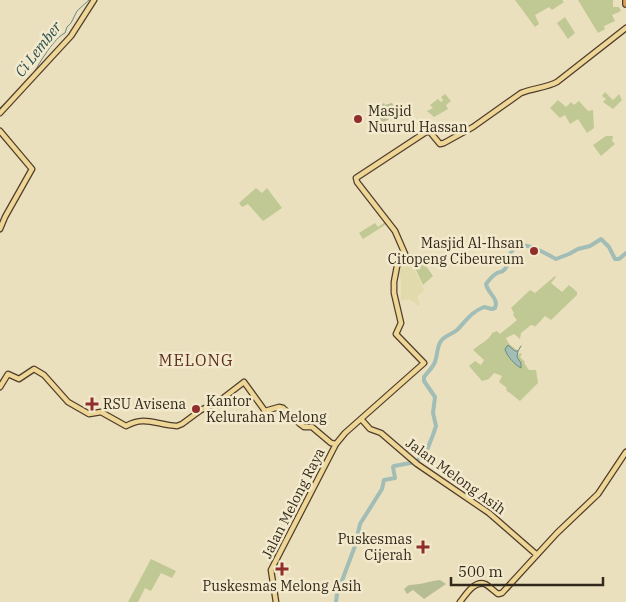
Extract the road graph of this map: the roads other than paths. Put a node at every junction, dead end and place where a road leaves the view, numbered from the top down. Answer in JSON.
{"nodes":[{"id":1,"x":94,"y":0,"type":"edge"},
{"id":2,"x":626,"y":0,"type":"edge"},
{"id":3,"x":626,"y":4,"type":"edge"},
{"id":4,"x":626,"y":28,"type":"edge"},
{"id":5,"x":0,"y":113,"type":"edge"},
{"id":6,"x":0,"y":131,"type":"edge"},
{"id":7,"x":0,"y":229,"type":"edge"},
{"id":8,"x":0,"y":387,"type":"edge"},
{"id":9,"x":362,"y":420,"type":"junction"},
{"id":10,"x":336,"y":444,"type":"junction"},
{"id":11,"x":626,"y":452,"type":"edge"},
{"id":12,"x":537,"y":555,"type":"junction"},
{"id":13,"x":276,"y":602,"type":"edge"},
{"id":14,"x":460,"y":602,"type":"edge"}],
"edges":[{"from":1,"to":5,"type":"main road"},
{"from":2,"to":3,"type":"highway"},
{"from":4,"to":9,"type":"main road","name":"Jalan Melong Raya"},
{"from":6,"to":7,"type":"main road"},
{"from":8,"to":10,"type":"main road","name":"Jalan Melong Raya"},
{"from":9,"to":10,"type":"main road","name":"Jalan Melong Raya"},
{"from":9,"to":12,"type":"main road","name":"Jalan Melong Asih"},
{"from":10,"to":13,"type":"main road","name":"Jalan Melong Raya"},
{"from":11,"to":12,"type":"main road"},
{"from":12,"to":14,"type":"main road"}]}
